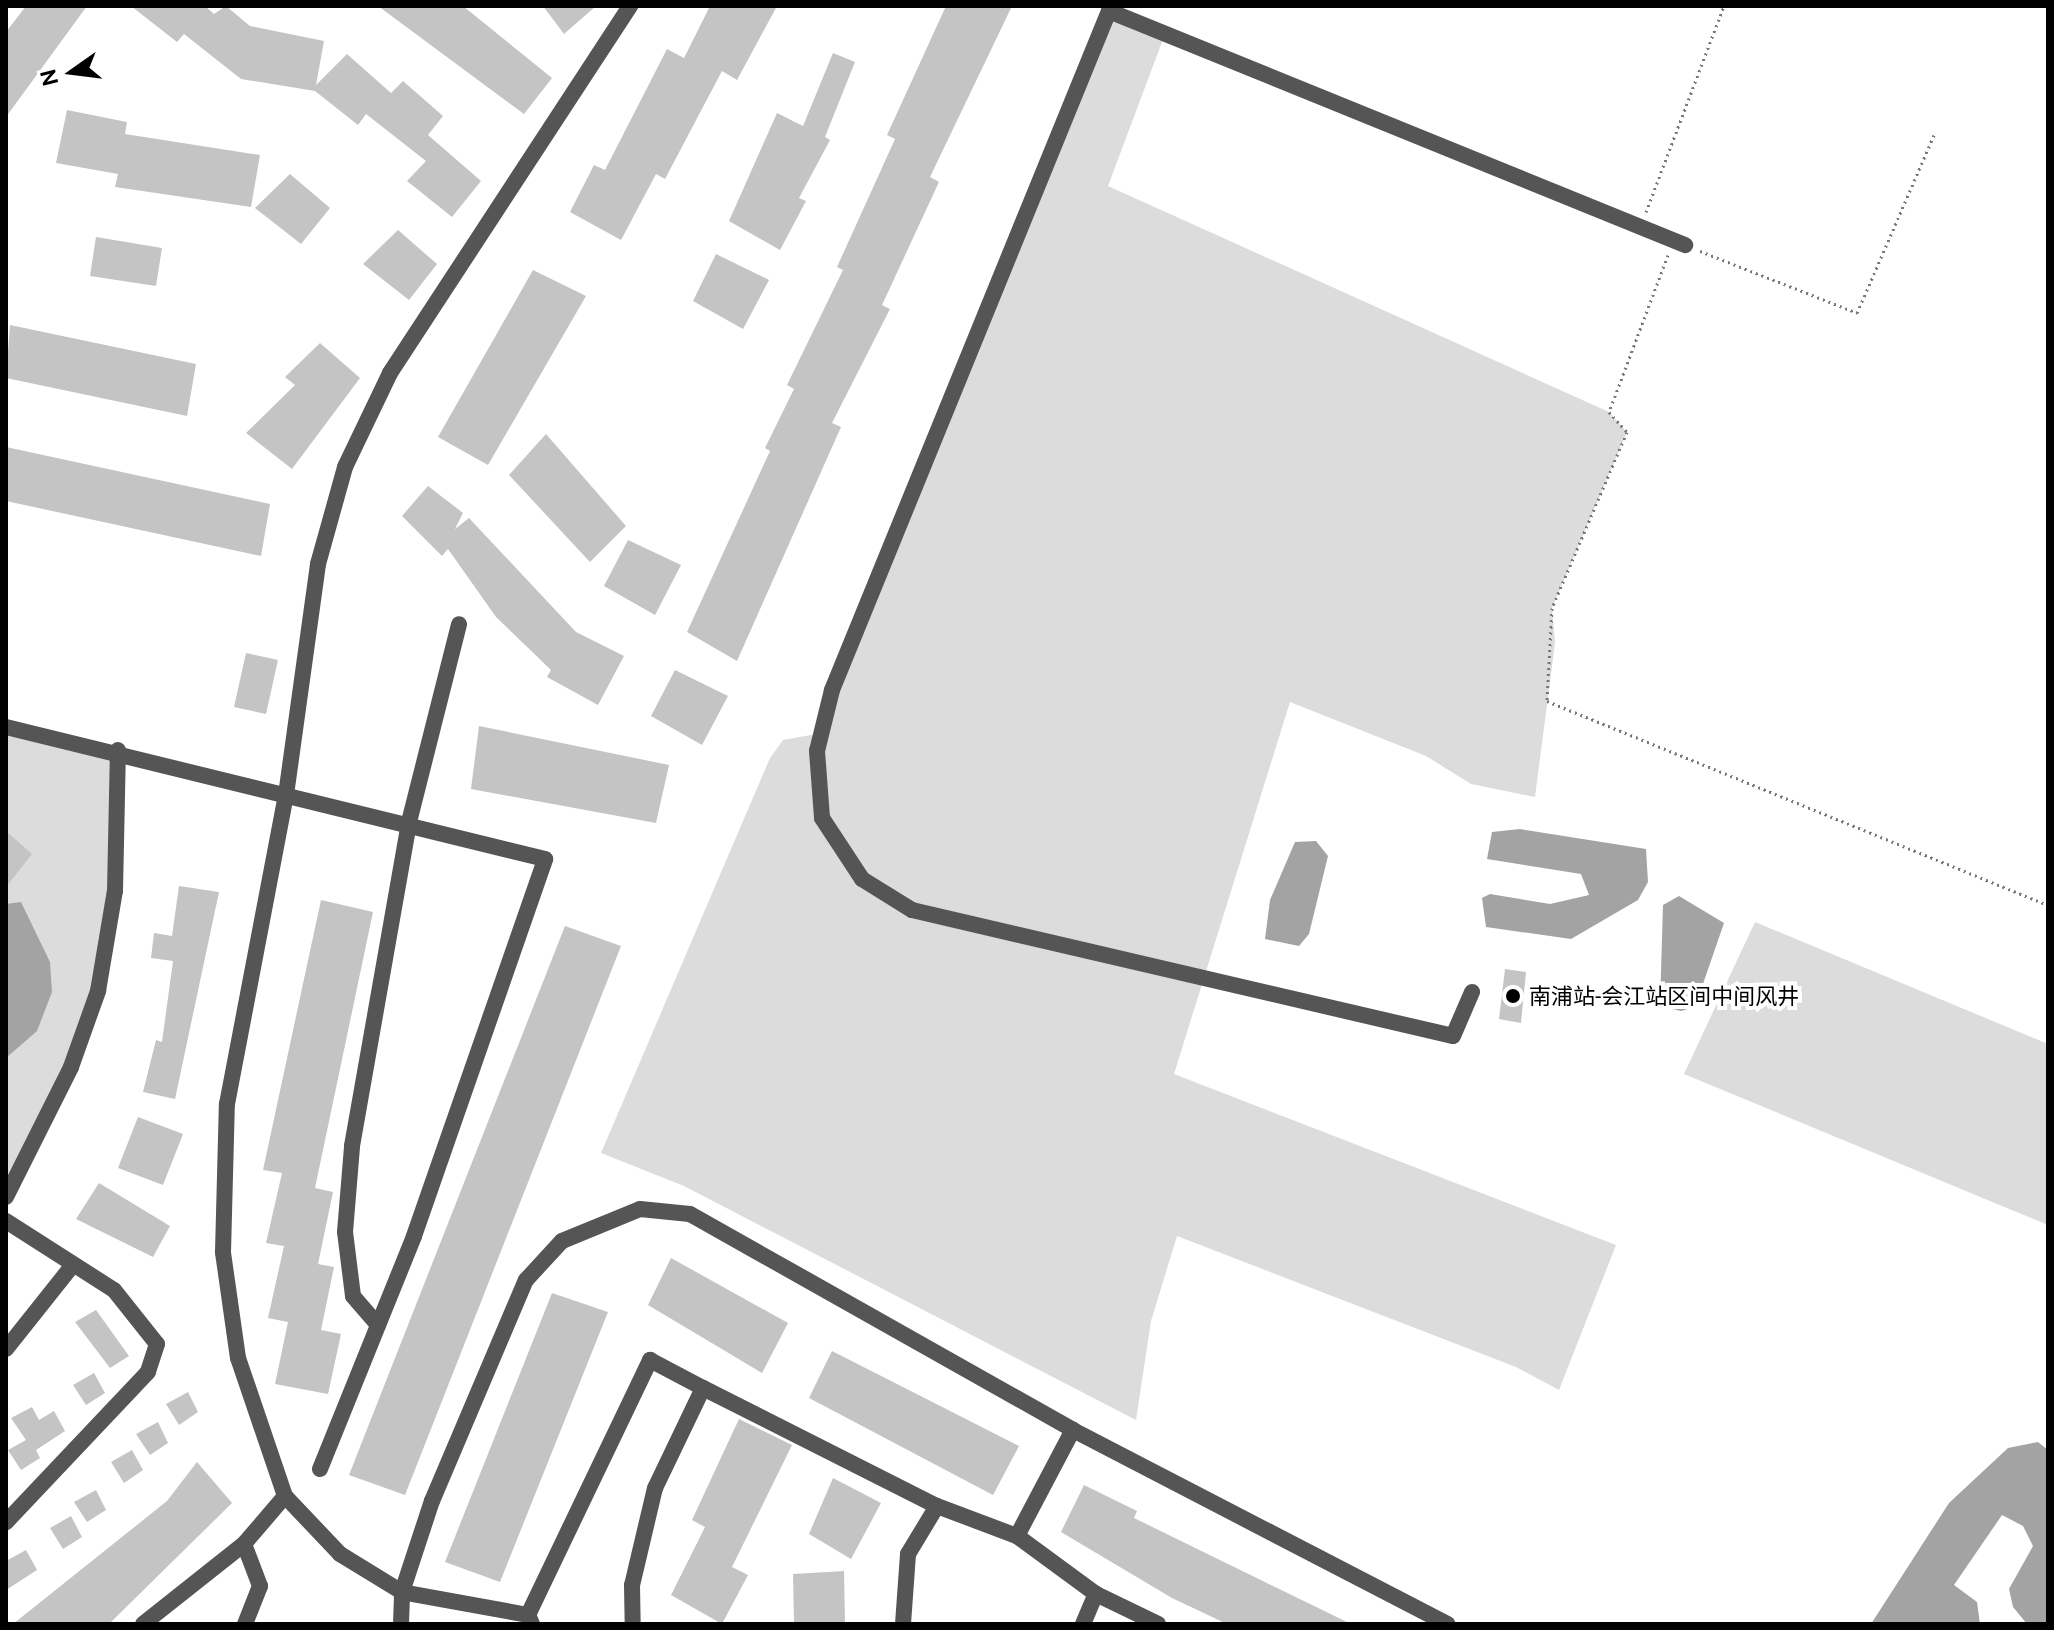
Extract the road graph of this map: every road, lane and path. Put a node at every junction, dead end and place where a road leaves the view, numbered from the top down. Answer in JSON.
{"nodes":[{"id":1,"x":630,"y":6,"type":"edge"},
{"id":2,"x":1724,"y":6,"type":"edge"},
{"id":3,"x":1110,"y":9,"type":"edge"},
{"id":4,"x":1934,"y":135,"type":"dead end"},
{"id":5,"x":1641,"y":227,"type":"junction"},
{"id":6,"x":1679,"y":243,"type":"junction"},
{"id":7,"x":459,"y":624,"type":"dead end"},
{"id":8,"x":6,"y":727,"type":"edge"},
{"id":9,"x":118,"y":750,"type":"junction"},
{"id":10,"x":286,"y":795,"type":"junction"},
{"id":11,"x":409,"y":822,"type":"junction"},
{"id":12,"x":2048,"y":905,"type":"edge"},
{"id":13,"x":1472,"y":992,"type":"dead end"},
{"id":14,"x":6,"y":1197,"type":"edge"},
{"id":15,"x":6,"y":1221,"type":"edge"},
{"id":16,"x":72,"y":1266,"type":"junction"},
{"id":17,"x":378,"y":1325,"type":"junction"},
{"id":18,"x":6,"y":1349,"type":"edge"},
{"id":19,"x":703,"y":1388,"type":"junction"},
{"id":20,"x":1073,"y":1430,"type":"junction"},
{"id":21,"x":320,"y":1469,"type":"dead end"},
{"id":22,"x":285,"y":1496,"type":"junction"},
{"id":23,"x":937,"y":1506,"type":"junction"},
{"id":24,"x":6,"y":1522,"type":"edge"},
{"id":25,"x":1017,"y":1536,"type":"junction"},
{"id":26,"x":244,"y":1544,"type":"junction"},
{"id":27,"x":402,"y":1592,"type":"junction"},
{"id":28,"x":1096,"y":1594,"type":"junction"},
{"id":29,"x":530,"y":1620,"type":"edge"},
{"id":30,"x":143,"y":1624,"type":"edge"},
{"id":31,"x":245,"y":1624,"type":"edge"},
{"id":32,"x":401,"y":1624,"type":"edge"},
{"id":33,"x":633,"y":1624,"type":"edge"},
{"id":34,"x":903,"y":1624,"type":"edge"},
{"id":35,"x":1083,"y":1624,"type":"edge"},
{"id":36,"x":1158,"y":1624,"type":"edge"},
{"id":37,"x":1448,"y":1624,"type":"edge"}],
"edges":[{"from":1,"to":10,"type":"street"},
{"from":2,"to":5,"type":"path"},
{"from":3,"to":5,"type":"street"},
{"from":3,"to":13,"type":"street"},
{"from":4,"to":6,"type":"path"},
{"from":5,"to":6,"type":"street"},
{"from":6,"to":12,"type":"path"},
{"from":7,"to":11,"type":"street"},
{"from":8,"to":9,"type":"street"},
{"from":9,"to":10,"type":"street"},
{"from":9,"to":14,"type":"street"},
{"from":10,"to":11,"type":"street"},
{"from":10,"to":22,"type":"street"},
{"from":11,"to":17,"type":"street"},
{"from":11,"to":17,"type":"street"},
{"from":15,"to":16,"type":"street"},
{"from":16,"to":18,"type":"street"},
{"from":16,"to":24,"type":"street"},
{"from":17,"to":21,"type":"street"},
{"from":19,"to":23,"type":"street"},
{"from":19,"to":29,"type":"street"},
{"from":19,"to":33,"type":"street"},
{"from":20,"to":25,"type":"street"},
{"from":20,"to":27,"type":"street"},
{"from":20,"to":37,"type":"street"},
{"from":22,"to":26,"type":"street"},
{"from":22,"to":27,"type":"street"},
{"from":23,"to":25,"type":"street"},
{"from":23,"to":34,"type":"street"},
{"from":25,"to":28,"type":"street"},
{"from":26,"to":30,"type":"street"},
{"from":26,"to":31,"type":"street"},
{"from":27,"to":29,"type":"street"},
{"from":27,"to":32,"type":"street"},
{"from":28,"to":35,"type":"street"},
{"from":28,"to":36,"type":"street"}]}
